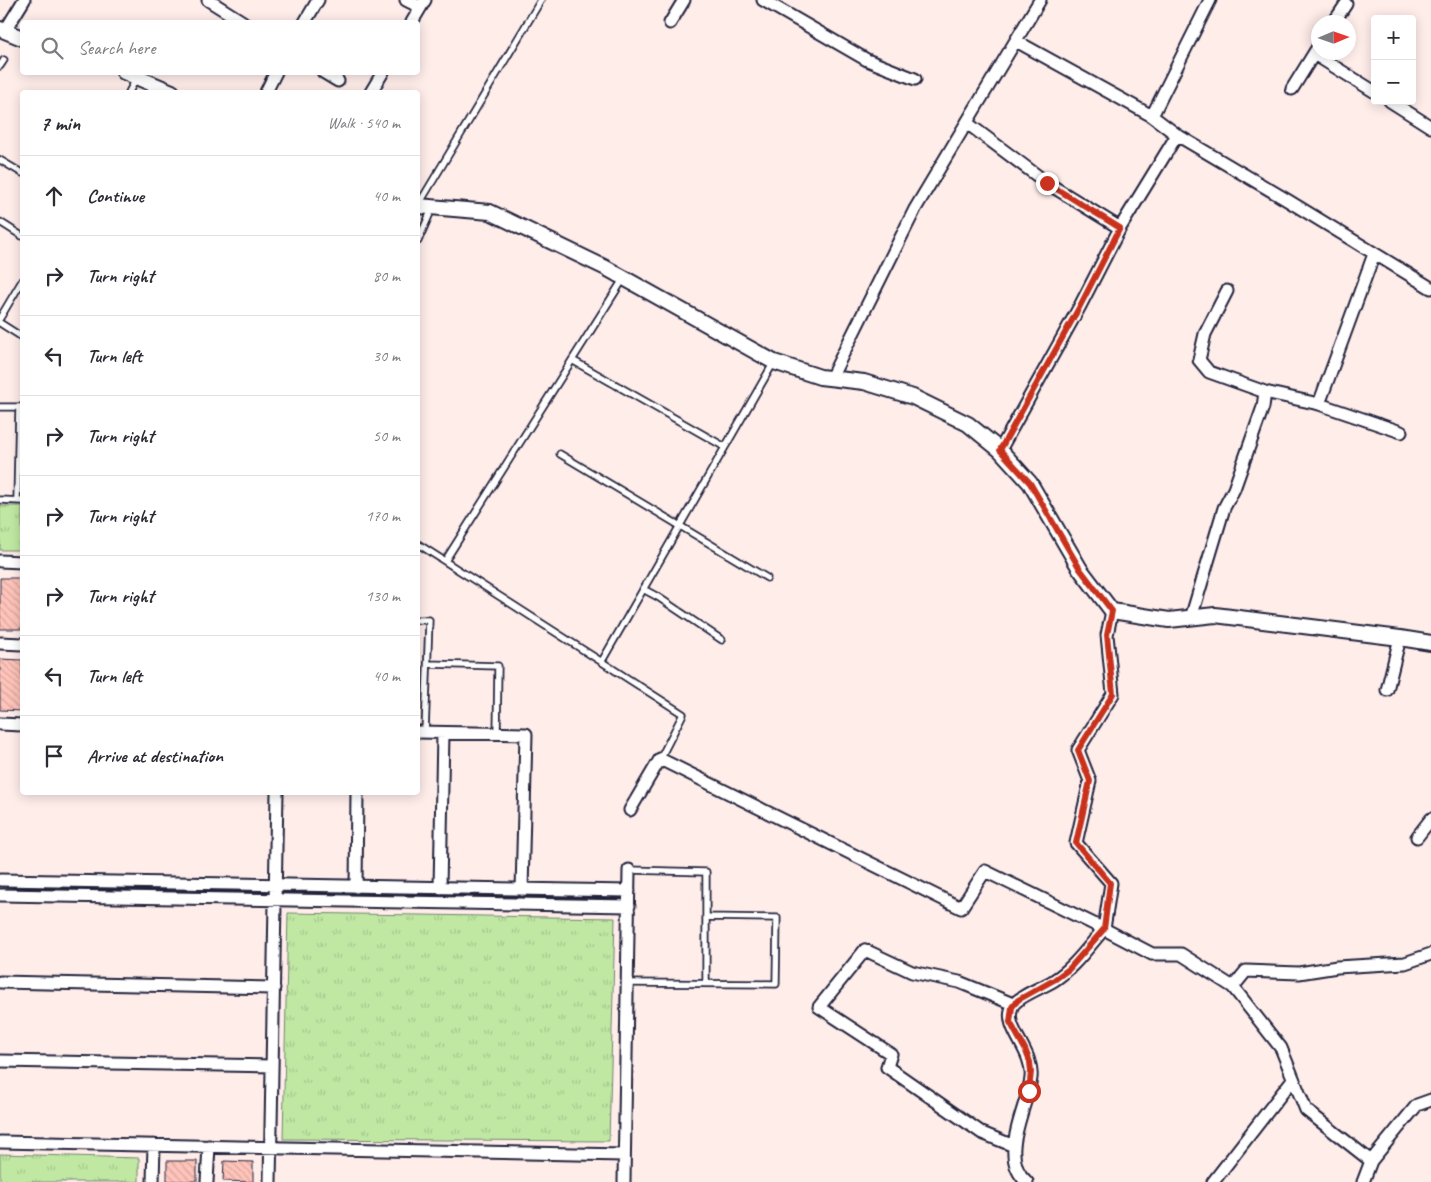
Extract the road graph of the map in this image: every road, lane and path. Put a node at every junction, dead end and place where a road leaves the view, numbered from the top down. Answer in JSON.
{"nodes":[{"id":1,"x":24,"y":0,"type":"edge"},
{"id":2,"x":318,"y":0,"type":"edge"},
{"id":3,"x":406,"y":0,"type":"edge"},
{"id":4,"x":541,"y":0,"type":"edge"},
{"id":5,"x":684,"y":0,"type":"edge"},
{"id":6,"x":762,"y":0,"type":"edge"},
{"id":7,"x":1040,"y":0,"type":"edge"},
{"id":8,"x":1210,"y":0,"type":"edge"},
{"id":9,"x":211,"y":1,"type":"edge"},
{"id":10,"x":1344,"y":1,"type":"edge"},
{"id":11,"x":423,"y":4,"type":"edge"},
{"id":12,"x":1337,"y":15,"type":"edge"},
{"id":13,"x":240,"y":20,"type":"edge"},
{"id":14,"x":306,"y":20,"type":"edge"},
{"id":15,"x":413,"y":20,"type":"edge"},
{"id":16,"x":670,"y":23,"type":"dead end"},
{"id":17,"x":3,"y":30,"type":"edge"},
{"id":18,"x":20,"y":37,"type":"edge"},
{"id":19,"x":1016,"y":41,"type":"junction"},
{"id":20,"x":1311,"y":59,"type":"edge"},
{"id":21,"x":4,"y":60,"type":"dead end"},
{"id":22,"x":1329,"y":60,"type":"edge"},
{"id":23,"x":0,"y":66,"type":"edge"},
{"id":24,"x":130,"y":75,"type":"edge"},
{"id":25,"x":274,"y":75,"type":"edge"},
{"id":26,"x":328,"y":75,"type":"edge"},
{"id":27,"x":380,"y":75,"type":"edge"},
{"id":28,"x":915,"y":79,"type":"dead end"},
{"id":29,"x":338,"y":81,"type":"dead end"},
{"id":30,"x":1292,"y":89,"type":"dead end"},
{"id":31,"x":1371,"y":89,"type":"edge"},
{"id":32,"x":129,"y":90,"type":"edge"},
{"id":33,"x":167,"y":90,"type":"edge"},
{"id":34,"x":267,"y":90,"type":"edge"},
{"id":35,"x":372,"y":90,"type":"edge"},
{"id":36,"x":1396,"y":105,"type":"edge"},
{"id":37,"x":1152,"y":116,"type":"junction"},
{"id":38,"x":966,"y":124,"type":"junction"},
{"id":39,"x":1431,"y":127,"type":"edge"},
{"id":40,"x":1177,"y":135,"type":"junction"},
{"id":41,"x":0,"y":160,"type":"edge"},
{"id":42,"x":20,"y":172,"type":"edge"},
{"id":43,"x":420,"y":203,"type":"edge"},
{"id":44,"x":420,"y":206,"type":"edge"},
{"id":45,"x":433,"y":207,"type":"junction"},
{"id":46,"x":0,"y":222,"type":"edge"},
{"id":47,"x":1120,"y":228,"type":"junction"},
{"id":48,"x":20,"y":235,"type":"edge"},
{"id":49,"x":420,"y":236,"type":"edge"},
{"id":50,"x":1374,"y":254,"type":"junction"},
{"id":51,"x":624,"y":278,"type":"junction"},
{"id":52,"x":20,"y":284,"type":"edge"},
{"id":53,"x":1431,"y":288,"type":"edge"},
{"id":54,"x":1227,"y":291,"type":"dead end"},
{"id":55,"x":0,"y":318,"type":"edge"},
{"id":56,"x":0,"y":323,"type":"edge"},
{"id":57,"x":20,"y":336,"type":"edge"},
{"id":58,"x":572,"y":360,"type":"junction"},
{"id":59,"x":774,"y":362,"type":"junction"},
{"id":60,"x":831,"y":378,"type":"junction"},
{"id":61,"x":1265,"y":392,"type":"junction"},
{"id":62,"x":1318,"y":404,"type":"junction"},
{"id":63,"x":0,"y":407,"type":"edge"},
{"id":64,"x":20,"y":407,"type":"edge"},
{"id":65,"x":1401,"y":432,"type":"dead end"},
{"id":66,"x":726,"y":447,"type":"junction"},
{"id":67,"x":1000,"y":450,"type":"junction"},
{"id":68,"x":560,"y":454,"type":"dead end"},
{"id":69,"x":0,"y":500,"type":"edge"},
{"id":70,"x":20,"y":500,"type":"edge"},
{"id":71,"x":680,"y":526,"type":"junction"},
{"id":72,"x":420,"y":545,"type":"edge"},
{"id":73,"x":0,"y":561,"type":"edge"},
{"id":74,"x":445,"y":561,"type":"junction"},
{"id":75,"x":20,"y":562,"type":"edge"},
{"id":76,"x":767,"y":578,"type":"dead end"},
{"id":77,"x":643,"y":589,"type":"junction"},
{"id":78,"x":1112,"y":611,"type":"junction"},
{"id":79,"x":1191,"y":618,"type":"junction"},
{"id":80,"x":420,"y":620,"type":"edge"},
{"id":81,"x":1400,"y":638,"type":"junction"},
{"id":82,"x":722,"y":640,"type":"dead end"},
{"id":83,"x":0,"y":643,"type":"edge"},
{"id":84,"x":1431,"y":643,"type":"edge"},
{"id":85,"x":20,"y":644,"type":"edge"},
{"id":86,"x":602,"y":662,"type":"junction"},
{"id":87,"x":428,"y":664,"type":"junction"},
{"id":88,"x":1388,"y":690,"type":"dead end"},
{"id":89,"x":0,"y":724,"type":"edge"},
{"id":90,"x":20,"y":725,"type":"edge"},
{"id":91,"x":421,"y":732,"type":"edge"},
{"id":92,"x":443,"y":733,"type":"junction"},
{"id":93,"x":497,"y":734,"type":"junction"},
{"id":94,"x":660,"y":759,"type":"junction"},
{"id":95,"x":277,"y":795,"type":"edge"},
{"id":96,"x":357,"y":795,"type":"edge"},
{"id":97,"x":630,"y":810,"type":"dead end"},
{"id":98,"x":1431,"y":819,"type":"edge"},
{"id":99,"x":1417,"y":837,"type":"dead end"},
{"id":100,"x":629,"y":870,"type":"joint"},
{"id":101,"x":0,"y":880,"type":"edge"},
{"id":102,"x":276,"y":885,"type":"junction"},
{"id":103,"x":356,"y":887,"type":"junction"},
{"id":104,"x":440,"y":888,"type":"junction"},
{"id":105,"x":522,"y":890,"type":"junction"},
{"id":106,"x":629,"y":891,"type":"junction"},
{"id":107,"x":0,"y":894,"type":"edge"},
{"id":108,"x":276,"y":900,"type":"junction"},
{"id":109,"x":629,"y":906,"type":"junction"},
{"id":110,"x":706,"y":917,"type":"junction"},
{"id":111,"x":1104,"y":929,"type":"junction"},
{"id":112,"x":1431,"y":954,"type":"edge"},
{"id":113,"x":0,"y":982,"type":"edge"},
{"id":114,"x":627,"y":983,"type":"junction"},
{"id":115,"x":706,"y":983,"type":"junction"},
{"id":116,"x":1233,"y":987,"type":"junction"},
{"id":117,"x":274,"y":988,"type":"junction"},
{"id":118,"x":1013,"y":1004,"type":"junction"},
{"id":119,"x":0,"y":1061,"type":"edge"},
{"id":120,"x":272,"y":1066,"type":"junction"},
{"id":121,"x":1293,"y":1079,"type":"junction"},
{"id":122,"x":1431,"y":1100,"type":"edge"},
{"id":123,"x":0,"y":1142,"type":"edge"},
{"id":124,"x":154,"y":1145,"type":"junction"},
{"id":125,"x":208,"y":1146,"type":"junction"},
{"id":126,"x":1014,"y":1146,"type":"junction"},
{"id":127,"x":271,"y":1147,"type":"junction"},
{"id":128,"x":624,"y":1155,"type":"junction"},
{"id":129,"x":1371,"y":1161,"type":"junction"},
{"id":130,"x":153,"y":1182,"type":"edge"},
{"id":131,"x":208,"y":1182,"type":"edge"},
{"id":132,"x":270,"y":1182,"type":"edge"},
{"id":133,"x":624,"y":1182,"type":"edge"},
{"id":134,"x":1026,"y":1182,"type":"edge"},
{"id":135,"x":1213,"y":1182,"type":"edge"},
{"id":136,"x":1363,"y":1182,"type":"edge"}],
"edges":[{"from":1,"to":17,"type":"street"},
{"from":2,"to":14,"type":"street"},
{"from":3,"to":11,"type":"street"},
{"from":4,"to":43,"type":"lane"},
{"from":5,"to":16,"type":"street"},
{"from":6,"to":28,"type":"street"},
{"from":7,"to":19,"type":"street"},
{"from":8,"to":37,"type":"street"},
{"from":9,"to":13,"type":"street"},
{"from":10,"to":12,"type":"street"},
{"from":11,"to":15,"type":"street"},
{"from":17,"to":18,"type":"street"},
{"from":19,"to":37,"type":"street"},
{"from":19,"to":38,"type":"street"},
{"from":20,"to":30,"type":"street"},
{"from":21,"to":23,"type":"lane"},
{"from":22,"to":31,"type":"street"},
{"from":24,"to":32,"type":"lane"},
{"from":24,"to":33,"type":"street"},
{"from":25,"to":34,"type":"street"},
{"from":26,"to":29,"type":"street"},
{"from":27,"to":35,"type":"street"},
{"from":36,"to":39,"type":"street"},
{"from":37,"to":40,"type":"street"},
{"from":38,"to":47,"type":"street"},
{"from":38,"to":60,"type":"street"},
{"from":40,"to":47,"type":"street"},
{"from":40,"to":50,"type":"street"},
{"from":41,"to":42,"type":"lane"},
{"from":44,"to":45,"type":"street"},
{"from":45,"to":49,"type":"lane"},
{"from":45,"to":51,"type":"street"},
{"from":46,"to":48,"type":"lane"},
{"from":47,"to":67,"type":"street"},
{"from":50,"to":53,"type":"street"},
{"from":50,"to":62,"type":"street"},
{"from":51,"to":58,"type":"lane"},
{"from":51,"to":59,"type":"street"},
{"from":52,"to":55,"type":"lane"},
{"from":54,"to":61,"type":"street"},
{"from":56,"to":57,"type":"lane"},
{"from":58,"to":66,"type":"lane"},
{"from":58,"to":74,"type":"lane"},
{"from":59,"to":60,"type":"street"},
{"from":59,"to":66,"type":"lane"},
{"from":60,"to":67,"type":"street"},
{"from":61,"to":62,"type":"street"},
{"from":61,"to":79,"type":"street"},
{"from":62,"to":65,"type":"street"},
{"from":63,"to":64,"type":"lane"},
{"from":66,"to":71,"type":"lane"},
{"from":67,"to":78,"type":"street"},
{"from":68,"to":71,"type":"lane"},
{"from":69,"to":70,"type":"lane"},
{"from":71,"to":76,"type":"lane"},
{"from":71,"to":77,"type":"lane"},
{"from":72,"to":74,"type":"lane"},
{"from":73,"to":75,"type":"street"},
{"from":74,"to":86,"type":"lane"},
{"from":77,"to":82,"type":"lane"},
{"from":77,"to":86,"type":"lane"},
{"from":78,"to":79,"type":"street"},
{"from":78,"to":111,"type":"street"},
{"from":79,"to":81,"type":"street"},
{"from":80,"to":87,"type":"lane"},
{"from":81,"to":84,"type":"street"},
{"from":81,"to":88,"type":"street"},
{"from":83,"to":85,"type":"street"},
{"from":86,"to":94,"type":"lane"},
{"from":87,"to":91,"type":"lane"},
{"from":87,"to":93,"type":"lane"},
{"from":89,"to":90,"type":"street"},
{"from":91,"to":92,"type":"street"},
{"from":92,"to":93,"type":"street"},
{"from":92,"to":104,"type":"street"},
{"from":93,"to":105,"type":"street"},
{"from":94,"to":97,"type":"street"},
{"from":94,"to":111,"type":"street"},
{"from":95,"to":102,"type":"street"},
{"from":96,"to":103,"type":"street"},
{"from":98,"to":99,"type":"street"},
{"from":100,"to":106,"type":"street"},
{"from":100,"to":110,"type":"lane"},
{"from":101,"to":102,"type":"street"},
{"from":102,"to":103,"type":"street"},
{"from":102,"to":108,"type":"street"},
{"from":103,"to":104,"type":"street"},
{"from":104,"to":105,"type":"street"},
{"from":105,"to":106,"type":"street"},
{"from":106,"to":109,"type":"street"},
{"from":107,"to":108,"type":"street"},
{"from":108,"to":109,"type":"street"},
{"from":108,"to":117,"type":"street"},
{"from":109,"to":114,"type":"street"},
{"from":110,"to":115,"type":"lane"},
{"from":110,"to":115,"type":"lane"},
{"from":111,"to":116,"type":"street"},
{"from":111,"to":118,"type":"street"},
{"from":112,"to":116,"type":"street"},
{"from":113,"to":117,"type":"street"},
{"from":114,"to":115,"type":"lane"},
{"from":114,"to":128,"type":"street"},
{"from":116,"to":121,"type":"street"},
{"from":117,"to":120,"type":"street"},
{"from":118,"to":126,"type":"street"},
{"from":118,"to":126,"type":"street"},
{"from":119,"to":120,"type":"street"},
{"from":120,"to":127,"type":"street"},
{"from":121,"to":129,"type":"street"},
{"from":121,"to":135,"type":"street"},
{"from":122,"to":129,"type":"street"},
{"from":123,"to":124,"type":"street"},
{"from":124,"to":125,"type":"street"},
{"from":124,"to":130,"type":"street"},
{"from":125,"to":127,"type":"street"},
{"from":125,"to":131,"type":"street"},
{"from":126,"to":134,"type":"street"},
{"from":127,"to":128,"type":"street"},
{"from":127,"to":132,"type":"street"},
{"from":128,"to":133,"type":"street"},
{"from":129,"to":136,"type":"street"}]}
